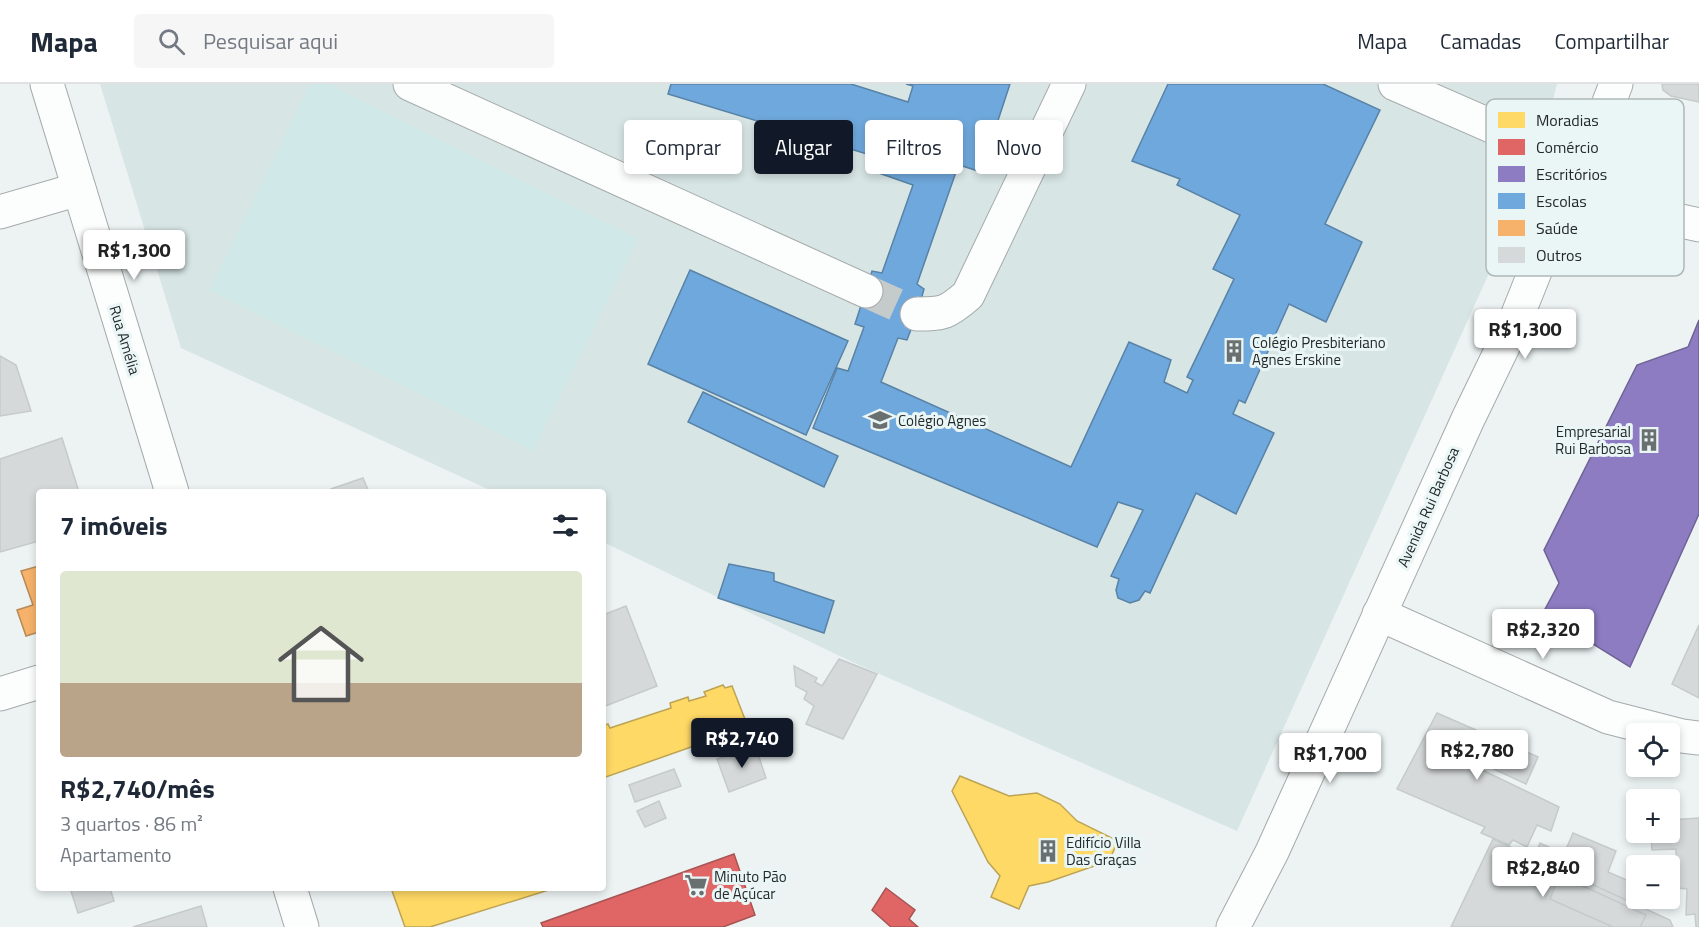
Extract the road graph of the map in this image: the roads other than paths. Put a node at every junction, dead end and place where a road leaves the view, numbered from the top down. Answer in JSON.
{"nodes":[{"id":1,"x":47,"y":84,"type":"edge"},
{"id":2,"x":410,"y":84,"type":"edge"},
{"id":3,"x":1069,"y":84,"type":"edge"},
{"id":4,"x":1395,"y":84,"type":"edge"},
{"id":5,"x":1616,"y":84,"type":"edge"},
{"id":6,"x":1610,"y":99,"type":"edge"},
{"id":7,"x":1486,"y":124,"type":"edge"},
{"id":8,"x":79,"y":189,"type":"junction"},
{"id":9,"x":0,"y":212,"type":"edge"},
{"id":10,"x":1684,"y":222,"type":"edge"},
{"id":11,"x":1699,"y":225,"type":"edge"},
{"id":12,"x":1533,"y":276,"type":"edge"},
{"id":13,"x":866,"y":291,"type":"tunnel mouth"},
{"id":14,"x":916,"y":314,"type":"tunnel mouth"},
{"id":15,"x":171,"y":489,"type":"edge"},
{"id":16,"x":1379,"y":614,"type":"junction"},
{"id":17,"x":36,"y":683,"type":"edge"},
{"id":18,"x":0,"y":694,"type":"edge"},
{"id":19,"x":1699,"y":738,"type":"edge"},
{"id":20,"x":292,"y":891,"type":"edge"},
{"id":21,"x":302,"y":927,"type":"edge"},
{"id":22,"x":1233,"y":927,"type":"edge"}],
"edges":[{"from":1,"to":8,"type":"main road","name":"Rua Amélia"},
{"from":2,"to":13,"type":"main road"},
{"from":3,"to":14,"type":"main road"},
{"from":4,"to":7,"type":"main road"},
{"from":5,"to":6,"type":"main road","name":"Avenida Rui Barbosa"},
{"from":8,"to":9,"type":"main road"},
{"from":8,"to":15,"type":"main road","name":"Rua Amélia"},
{"from":10,"to":11,"type":"main road"},
{"from":12,"to":16,"type":"main road","name":"Avenida Rui Barbosa"},
{"from":16,"to":19,"type":"main road"},
{"from":16,"to":22,"type":"main road","name":"Avenida Rui Barbosa"},
{"from":17,"to":18,"type":"main road"},
{"from":20,"to":21,"type":"main road"}]}
